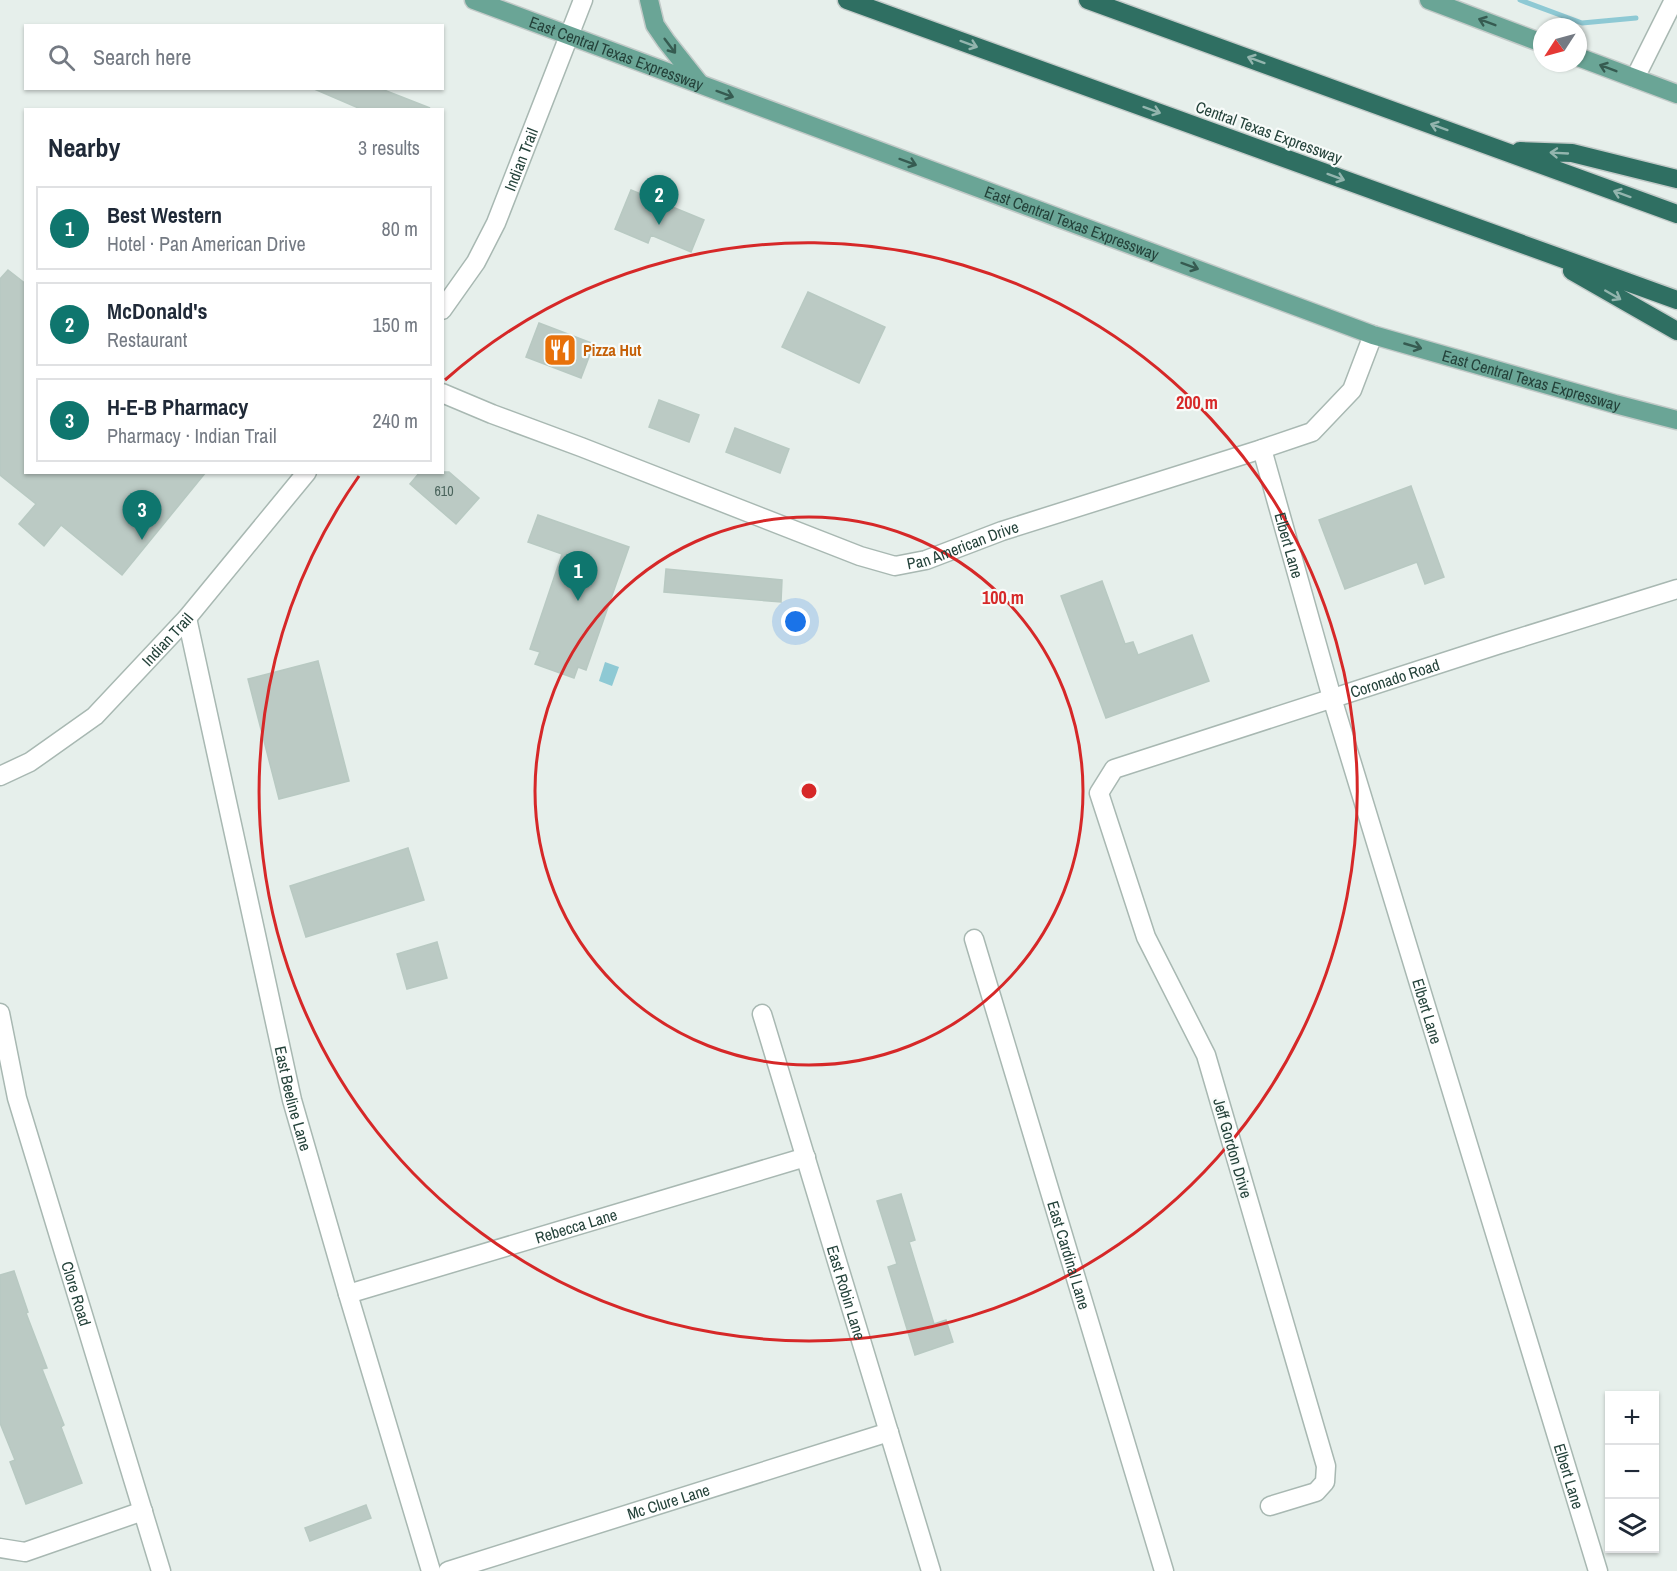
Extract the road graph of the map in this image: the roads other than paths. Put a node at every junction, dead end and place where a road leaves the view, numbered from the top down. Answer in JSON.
{"nodes":[{"id":1,"x":474,"y":0,"type":"edge"},
{"id":2,"x":583,"y":0,"type":"edge"},
{"id":3,"x":650,"y":0,"type":"edge"},
{"id":4,"x":847,"y":0,"type":"edge"},
{"id":5,"x":1088,"y":0,"type":"edge"},
{"id":6,"x":1429,"y":0,"type":"edge"},
{"id":7,"x":1674,"y":0,"type":"edge"},
{"id":8,"x":570,"y":36,"type":"junction"},
{"id":9,"x":1533,"y":40,"type":"edge"},
{"id":10,"x":1587,"y":60,"type":"edge"},
{"id":11,"x":1635,"y":78,"type":"junction"},
{"id":12,"x":701,"y":86,"type":"junction"},
{"id":13,"x":1677,"y":94,"type":"edge"},
{"id":14,"x":1502,"y":150,"type":"junction"},
{"id":15,"x":1677,"y":180,"type":"edge"},
{"id":16,"x":1677,"y":214,"type":"edge"},
{"id":17,"x":1526,"y":245,"type":"junction"},
{"id":18,"x":1677,"y":300,"type":"edge"},
{"id":19,"x":444,"y":307,"type":"edge"},
{"id":20,"x":1677,"y":331,"type":"edge"},
{"id":21,"x":1373,"y":335,"type":"junction"},
{"id":22,"x":444,"y":394,"type":"edge"},
{"id":23,"x":1677,"y":420,"type":"edge"},
{"id":24,"x":1262,"y":450,"type":"junction"},
{"id":25,"x":305,"y":474,"type":"edge"},
{"id":26,"x":1677,"y":589,"type":"edge"},
{"id":27,"x":187,"y":618,"type":"junction"},
{"id":28,"x":1332,"y":698,"type":"junction"},
{"id":29,"x":1114,"y":770,"type":"joint"},
{"id":30,"x":0,"y":776,"type":"edge"},
{"id":31,"x":974,"y":939,"type":"dead end"},
{"id":32,"x":0,"y":1013,"type":"edge"},
{"id":33,"x":762,"y":1014,"type":"dead end"},
{"id":34,"x":806,"y":1157,"type":"junction"},
{"id":35,"x":348,"y":1294,"type":"junction"},
{"id":36,"x":889,"y":1432,"type":"junction"},
{"id":37,"x":1270,"y":1506,"type":"dead end"},
{"id":38,"x":143,"y":1511,"type":"junction"},
{"id":39,"x":0,"y":1548,"type":"edge"},
{"id":40,"x":161,"y":1571,"type":"edge"},
{"id":41,"x":431,"y":1571,"type":"edge"},
{"id":42,"x":448,"y":1571,"type":"edge"},
{"id":43,"x":931,"y":1571,"type":"edge"},
{"id":44,"x":1164,"y":1571,"type":"edge"},
{"id":45,"x":1598,"y":1571,"type":"edge"}],
"edges":[{"from":1,"to":8,"type":"main road","name":"East Central Texas Expressway"},
{"from":2,"to":8,"type":"street","name":"Indian Trail"},
{"from":3,"to":12,"type":"main road","one_way":true},
{"from":4,"to":17,"type":"highway","name":"Central Texas Expressway","one_way":true},
{"from":14,"to":5,"type":"highway","one_way":true},
{"from":9,"to":6,"type":"main road","one_way":true},
{"from":7,"to":11,"type":"street"},
{"from":8,"to":12,"type":"main road","name":"East Central Texas Expressway"},
{"from":8,"to":19,"type":"street","name":"Indian Trail"},
{"from":11,"to":10,"type":"main road","one_way":true},
{"from":11,"to":13,"type":"main road"},
{"from":12,"to":21,"type":"main road","name":"East Central Texas Expressway","one_way":true},
{"from":15,"to":14,"type":"highway","one_way":true},
{"from":16,"to":14,"type":"highway","one_way":true},
{"from":17,"to":18,"type":"highway","name":"Central Texas Expressway"},
{"from":17,"to":20,"type":"highway","one_way":true},
{"from":21,"to":23,"type":"main road","name":"East Central Texas Expressway","one_way":true},
{"from":21,"to":24,"type":"street","name":"Pan American Drive"},
{"from":22,"to":24,"type":"street","name":"Pan American Drive"},
{"from":24,"to":28,"type":"street","name":"Elbert Lane"},
{"from":25,"to":27,"type":"street","name":"Indian Trail"},
{"from":26,"to":28,"type":"street","name":"Coronado Road"},
{"from":27,"to":30,"type":"street","name":"Indian Trail"},
{"from":27,"to":35,"type":"street","name":"East Beeline Lane"},
{"from":28,"to":29,"type":"street","name":"Coronado Road"},
{"from":28,"to":45,"type":"street","name":"Elbert Lane"},
{"from":29,"to":37,"type":"street","name":"Jeff Gordon Drive"},
{"from":31,"to":44,"type":"street","name":"East Cardinal Lane"},
{"from":32,"to":38,"type":"street","name":"Clore Road"},
{"from":33,"to":34,"type":"street","name":"East Robin Lane"},
{"from":34,"to":35,"type":"street","name":"Rebecca Lane"},
{"from":34,"to":36,"type":"street","name":"East Robin Lane"},
{"from":35,"to":41,"type":"street","name":"East Beeline Lane"},
{"from":36,"to":42,"type":"street","name":"Mc Clure Lane"},
{"from":36,"to":43,"type":"street","name":"East Robin Lane"},
{"from":38,"to":39,"type":"street"},
{"from":38,"to":40,"type":"street","name":"Clore Road"}]}
